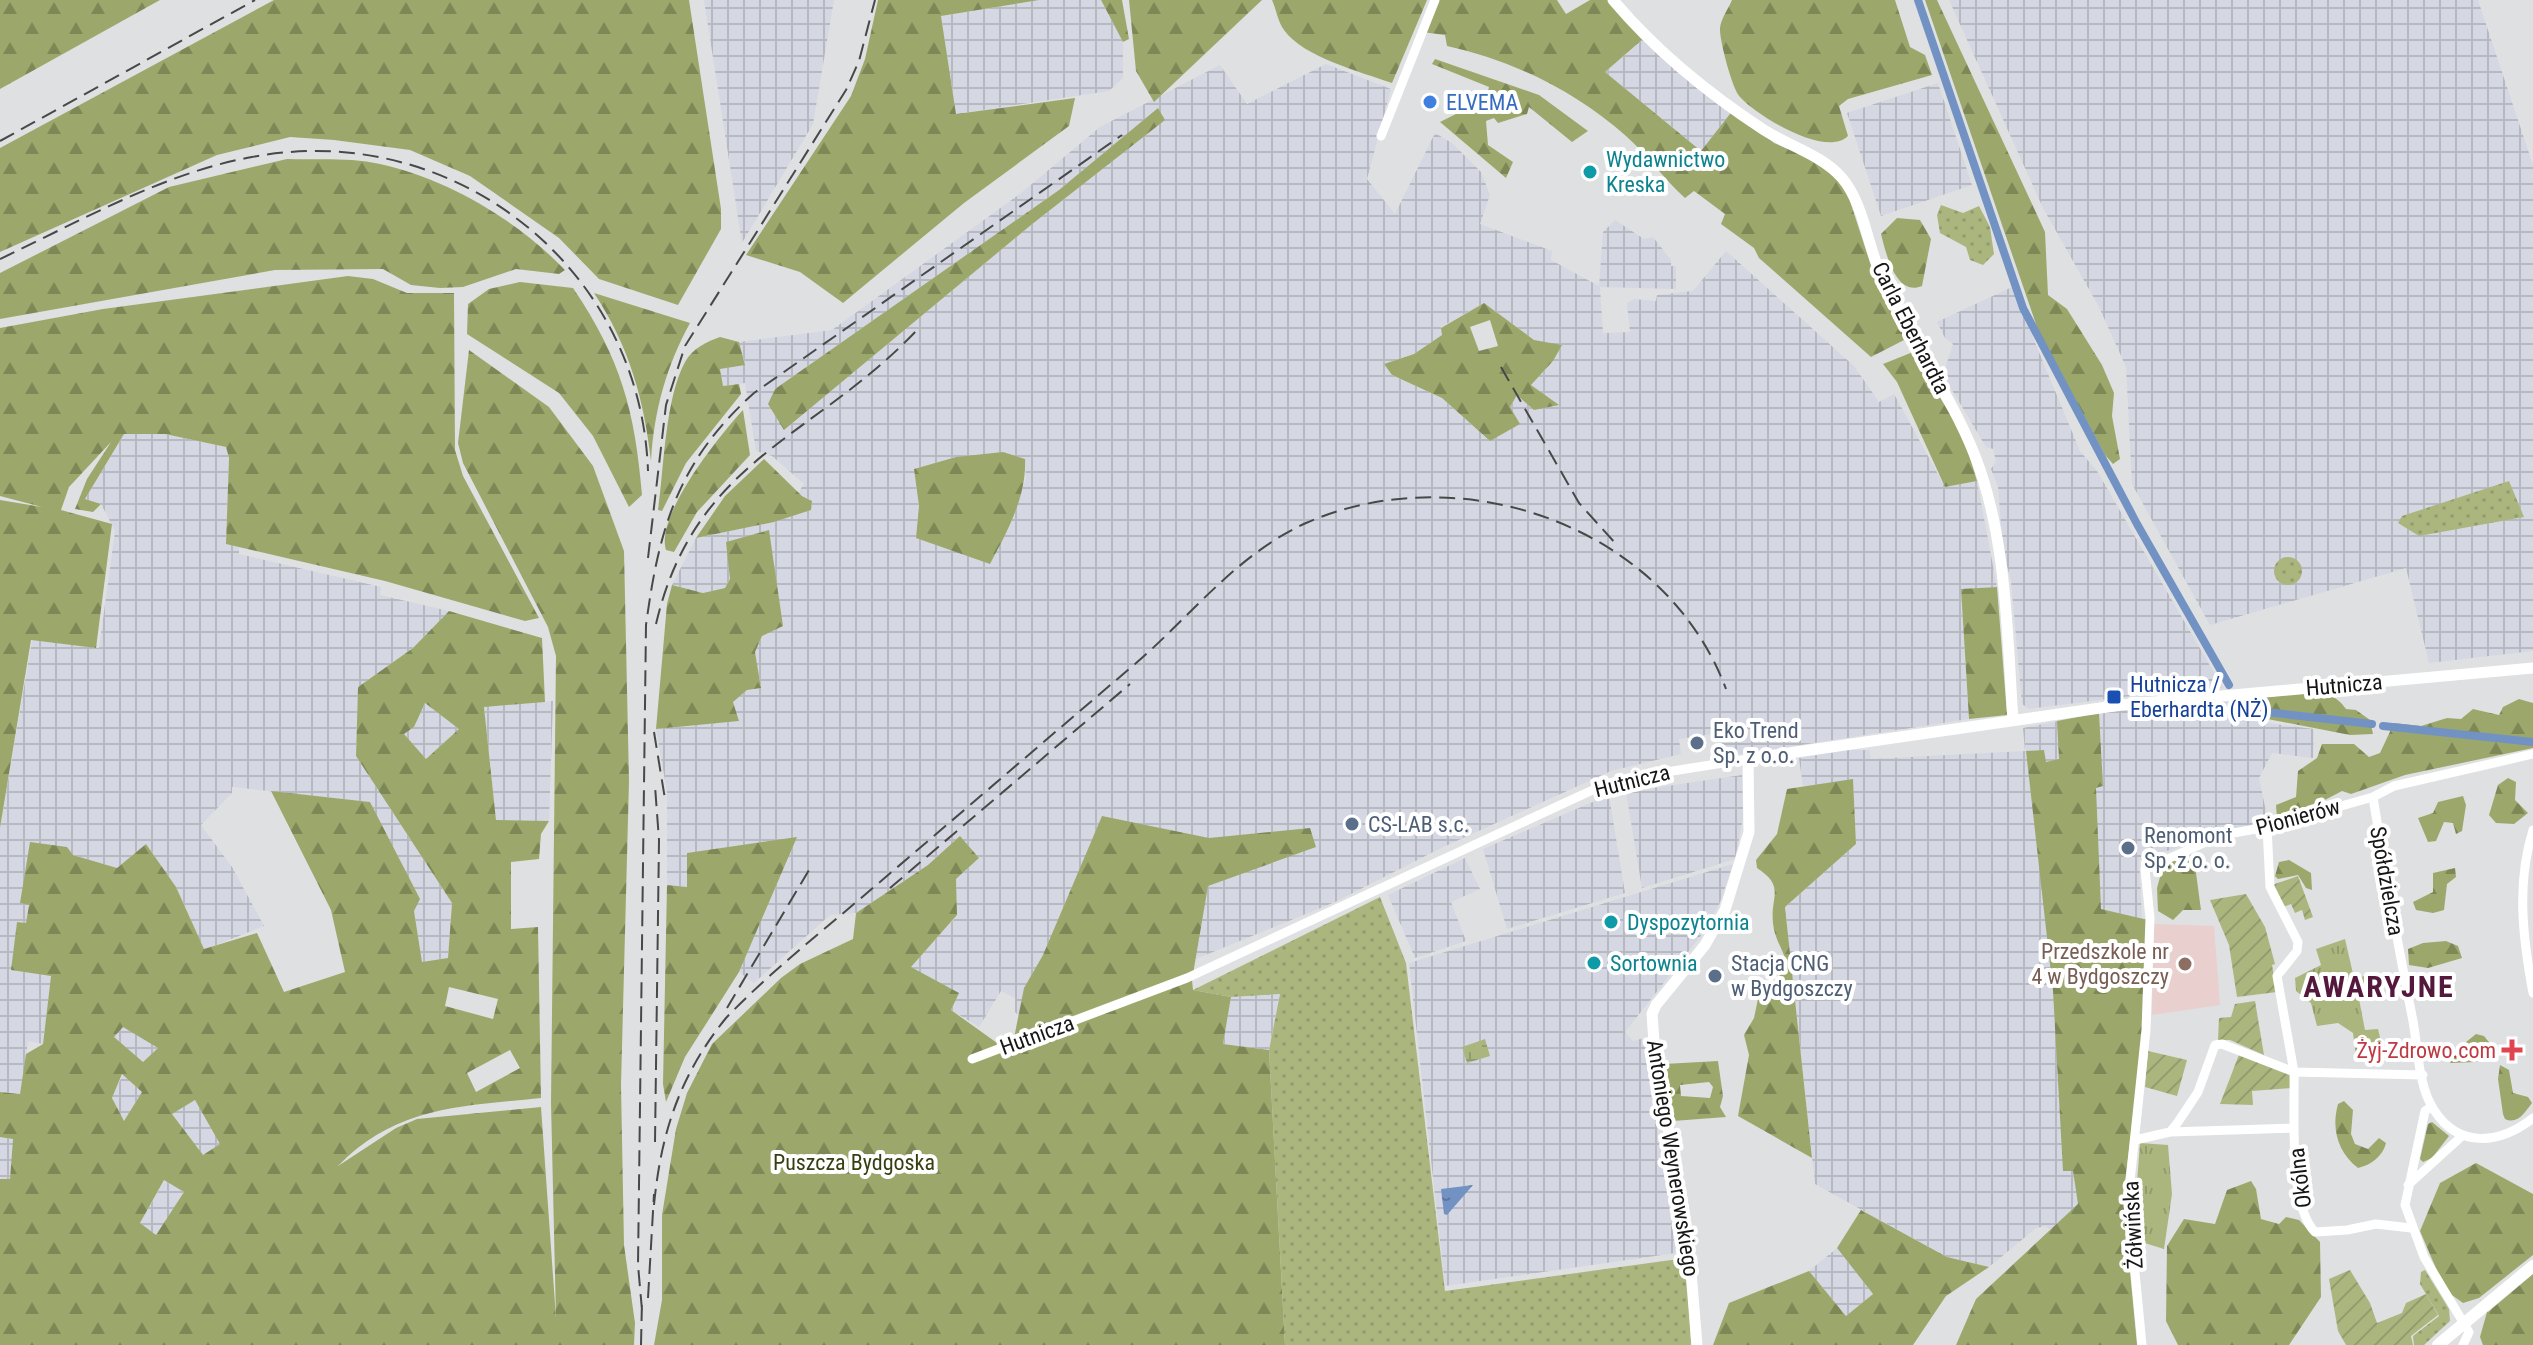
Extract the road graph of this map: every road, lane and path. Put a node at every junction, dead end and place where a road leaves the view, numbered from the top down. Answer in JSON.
{"nodes":[{"id":1,"x":1435,"y":0,"type":"edge"},
{"id":2,"x":1613,"y":0,"type":"edge"},
{"id":3,"x":1381,"y":136,"type":"dead end"},
{"id":4,"x":2533,"y":668,"type":"edge"},
{"id":5,"x":2013,"y":720,"type":"junction"},
{"id":6,"x":2533,"y":754,"type":"edge"},
{"id":7,"x":1748,"y":759,"type":"junction"},
{"id":8,"x":2373,"y":797,"type":"junction"},
{"id":9,"x":2267,"y":827,"type":"junction"},
{"id":10,"x":2533,"y":830,"type":"edge"},
{"id":11,"x":2533,"y":993,"type":"edge"},
{"id":12,"x":972,"y":1059,"type":"dead end"},
{"id":13,"x":2294,"y":1072,"type":"junction"},
{"id":14,"x":2423,"y":1075,"type":"junction"},
{"id":15,"x":2431,"y":1107,"type":"junction"},
{"id":16,"x":2533,"y":1118,"type":"edge"},
{"id":17,"x":2294,"y":1128,"type":"junction"},
{"id":18,"x":2170,"y":1132,"type":"junction"},
{"id":19,"x":2462,"y":1136,"type":"junction"},
{"id":20,"x":2135,"y":1140,"type":"junction"},
{"id":21,"x":2408,"y":1185,"type":"junction"},
{"id":22,"x":2411,"y":1228,"type":"junction"},
{"id":23,"x":2533,"y":1266,"type":"edge"},
{"id":24,"x":2464,"y":1323,"type":"junction"},
{"id":25,"x":1697,"y":1345,"type":"edge"},
{"id":26,"x":2142,"y":1345,"type":"edge"},
{"id":27,"x":2438,"y":1345,"type":"edge"},
{"id":28,"x":2463,"y":1345,"type":"edge"}],
"edges":[{"from":1,"to":3,"type":"street"},
{"from":2,"to":5,"type":"street","name":"Carla Eberhardta"},
{"from":4,"to":5,"type":"street","name":"Hutnicza"},
{"from":5,"to":7,"type":"street","name":"Hutnicza"},
{"from":6,"to":8,"type":"street","name":"Pionierów"},
{"from":7,"to":12,"type":"street","name":"Hutnicza"},
{"from":7,"to":25,"type":"street","name":"Antoniego Weynerowskiego"},
{"from":8,"to":9,"type":"street","name":"Pionierów"},
{"from":8,"to":14,"type":"street","name":"Spółdzielcza"},
{"from":9,"to":13,"type":"street","name":"Okólna"},
{"from":9,"to":20,"type":"street","name":"Pionierów"},
{"from":10,"to":11,"type":"street"},
{"from":13,"to":14,"type":"street"},
{"from":13,"to":17,"type":"street","name":"Okólna"},
{"from":13,"to":18,"type":"street"},
{"from":14,"to":15,"type":"street","name":"Spółdzielcza"},
{"from":15,"to":19,"type":"street"},
{"from":15,"to":21,"type":"street"},
{"from":16,"to":19,"type":"street"},
{"from":17,"to":18,"type":"street"},
{"from":17,"to":22,"type":"street","name":"Okólna"},
{"from":18,"to":20,"type":"street"},
{"from":19,"to":21,"type":"street"},
{"from":20,"to":26,"type":"street","name":"Żółwińska"},
{"from":21,"to":22,"type":"street"},
{"from":22,"to":24,"type":"street"},
{"from":23,"to":24,"type":"main road"},
{"from":24,"to":27,"type":"main road"},
{"from":24,"to":28,"type":"street"}]}
